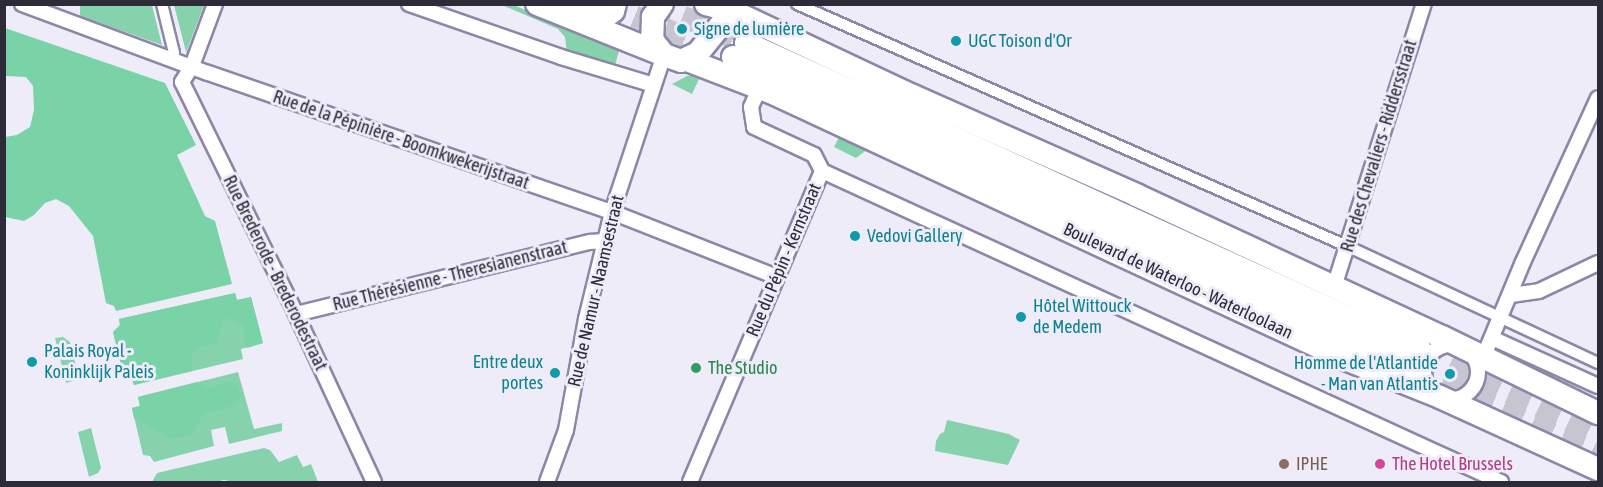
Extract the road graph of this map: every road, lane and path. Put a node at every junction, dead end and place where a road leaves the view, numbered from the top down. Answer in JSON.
{"nodes":[{"id":1,"x":22,"y":4,"type":"edge"},
{"id":2,"x":162,"y":4,"type":"edge"},
{"id":3,"x":214,"y":4,"type":"edge"},
{"id":4,"x":409,"y":4,"type":"edge"},
{"id":5,"x":537,"y":4,"type":"edge"},
{"id":6,"x":564,"y":4,"type":"edge"},
{"id":7,"x":615,"y":4,"type":"edge"},
{"id":8,"x":662,"y":4,"type":"edge"},
{"id":9,"x":797,"y":4,"type":"edge"},
{"id":10,"x":1424,"y":4,"type":"edge"},
{"id":11,"x":724,"y":10,"type":"edge"},
{"id":12,"x":740,"y":50,"type":"tunnel mouth"},
{"id":13,"x":664,"y":55,"type":"junction"},
{"id":14,"x":173,"y":59,"type":"junction"},
{"id":15,"x":687,"y":60,"type":"junction"},
{"id":16,"x":192,"y":66,"type":"junction"},
{"id":17,"x":654,"y":85,"type":"junction"},
{"id":18,"x":759,"y":89,"type":"junction"},
{"id":19,"x":913,"y":96,"type":"junction"},
{"id":20,"x":1599,"y":98,"type":"edge"},
{"id":21,"x":822,"y":171,"type":"junction"},
{"id":22,"x":977,"y":188,"type":"junction"},
{"id":23,"x":1054,"y":193,"type":"junction"},
{"id":24,"x":612,"y":212,"type":"junction"},
{"id":25,"x":604,"y":241,"type":"junction"},
{"id":26,"x":1348,"y":247,"type":"junction"},
{"id":27,"x":1121,"y":255,"type":"junction"},
{"id":28,"x":1599,"y":263,"type":"edge"},
{"id":29,"x":777,"y":277,"type":"junction"},
{"id":30,"x":1334,"y":287,"type":"junction"},
{"id":31,"x":1511,"y":295,"type":"junction"},
{"id":32,"x":296,"y":314,"type":"junction"},
{"id":33,"x":1500,"y":317,"type":"junction"},
{"id":34,"x":1462,"y":347,"type":"junction"},
{"id":35,"x":1487,"y":348,"type":"junction"},
{"id":36,"x":1416,"y":359,"type":"tunnel mouth"},
{"id":37,"x":1599,"y":363,"type":"edge"},
{"id":38,"x":1599,"y":386,"type":"edge"},
{"id":39,"x":1440,"y":397,"type":"junction"},
{"id":40,"x":1599,"y":413,"type":"edge"},
{"id":41,"x":1599,"y":469,"type":"edge"},
{"id":42,"x":374,"y":483,"type":"edge"},
{"id":43,"x":548,"y":483,"type":"edge"},
{"id":44,"x":690,"y":483,"type":"edge"},
{"id":45,"x":1501,"y":483,"type":"edge"}],
"edges":[{"from":1,"to":14,"type":"street","name":"Rue de la Pépinière - Boomkwekerijstraat"},
{"from":2,"to":14,"type":"street"},
{"from":3,"to":16,"type":"street"},
{"from":4,"to":17,"type":"street"},
{"from":5,"to":13,"type":"main road","name":"Boulevard de Waterloo - Waterloolaan"},
{"from":6,"to":7,"type":"main road"},
{"from":8,"to":13,"type":"main road"},
{"from":9,"to":26,"type":"street"},
{"from":10,"to":26,"type":"street","name":"Rue des Chevaliers - Riddersstraat"},
{"from":11,"to":15,"type":"main road"},
{"from":11,"to":19,"type":"main road"},
{"from":12,"to":23,"type":"main road"},
{"from":13,"to":15,"type":"main road","name":"Boulevard de Waterloo - Waterloolaan"},
{"from":13,"to":17,"type":"street","name":"Rue de Namur - Naamsestraat"},
{"from":14,"to":16,"type":"street","name":"Rue de la Pépinière - Boomkwekerijstraat"},
{"from":15,"to":18,"type":"main road","name":"Boulevard de Waterloo - Waterloolaan"},
{"from":16,"to":24,"type":"street","name":"Rue de la Pépinière - Boomkwekerijstraat"},
{"from":16,"to":32,"type":"street","name":"Rue Brederode - Brederodestraat"},
{"from":17,"to":24,"type":"street","name":"Rue de Namur - Naamsestraat"},
{"from":18,"to":21,"type":"street"},
{"from":18,"to":22,"type":"main road","name":"Boulevard de Waterloo - Waterloolaan"},
{"from":19,"to":23,"type":"main road"},
{"from":19,"to":30,"type":"main road"},
{"from":20,"to":31,"type":"street"},
{"from":21,"to":29,"type":"street","name":"Rue du Pépin - Kernstraat"},
{"from":21,"to":45,"type":"street"},
{"from":22,"to":23,"type":"main road"},
{"from":22,"to":27,"type":"main road","name":"Boulevard de Waterloo - Waterloolaan"},
{"from":23,"to":27,"type":"main road"},
{"from":23,"to":36,"type":"main road"},
{"from":24,"to":25,"type":"street","name":"Rue de Namur - Naamsestraat"},
{"from":24,"to":29,"type":"street","name":"Rue de la Pépinière - Boomkwekerijstraat"},
{"from":25,"to":32,"type":"street","name":"Rue Thérésienne - Theresianenstraat"},
{"from":25,"to":43,"type":"street","name":"Rue de Namur - Naamsestraat"},
{"from":26,"to":30,"type":"street","name":"Rue des Chevaliers - Riddersstraat"},
{"from":26,"to":33,"type":"street"},
{"from":27,"to":39,"type":"main road","name":"Boulevard de Waterloo - Waterloolaan"},
{"from":28,"to":31,"type":"street"},
{"from":29,"to":44,"type":"street","name":"Rue du Pépin - Kernstraat"},
{"from":30,"to":34,"type":"main road"},
{"from":31,"to":33,"type":"street"},
{"from":32,"to":42,"type":"street","name":"Rue Brederode - Brederodestraat"},
{"from":33,"to":35,"type":"street"},
{"from":33,"to":37,"type":"street"},
{"from":34,"to":35,"type":"main road"},
{"from":34,"to":39,"type":"street"},
{"from":34,"to":39,"type":"street"},
{"from":35,"to":38,"type":"street"},
{"from":35,"to":40,"type":"main road"},
{"from":39,"to":41,"type":"main road","name":"Boulevard de Waterloo - Waterloolaan"}]}
